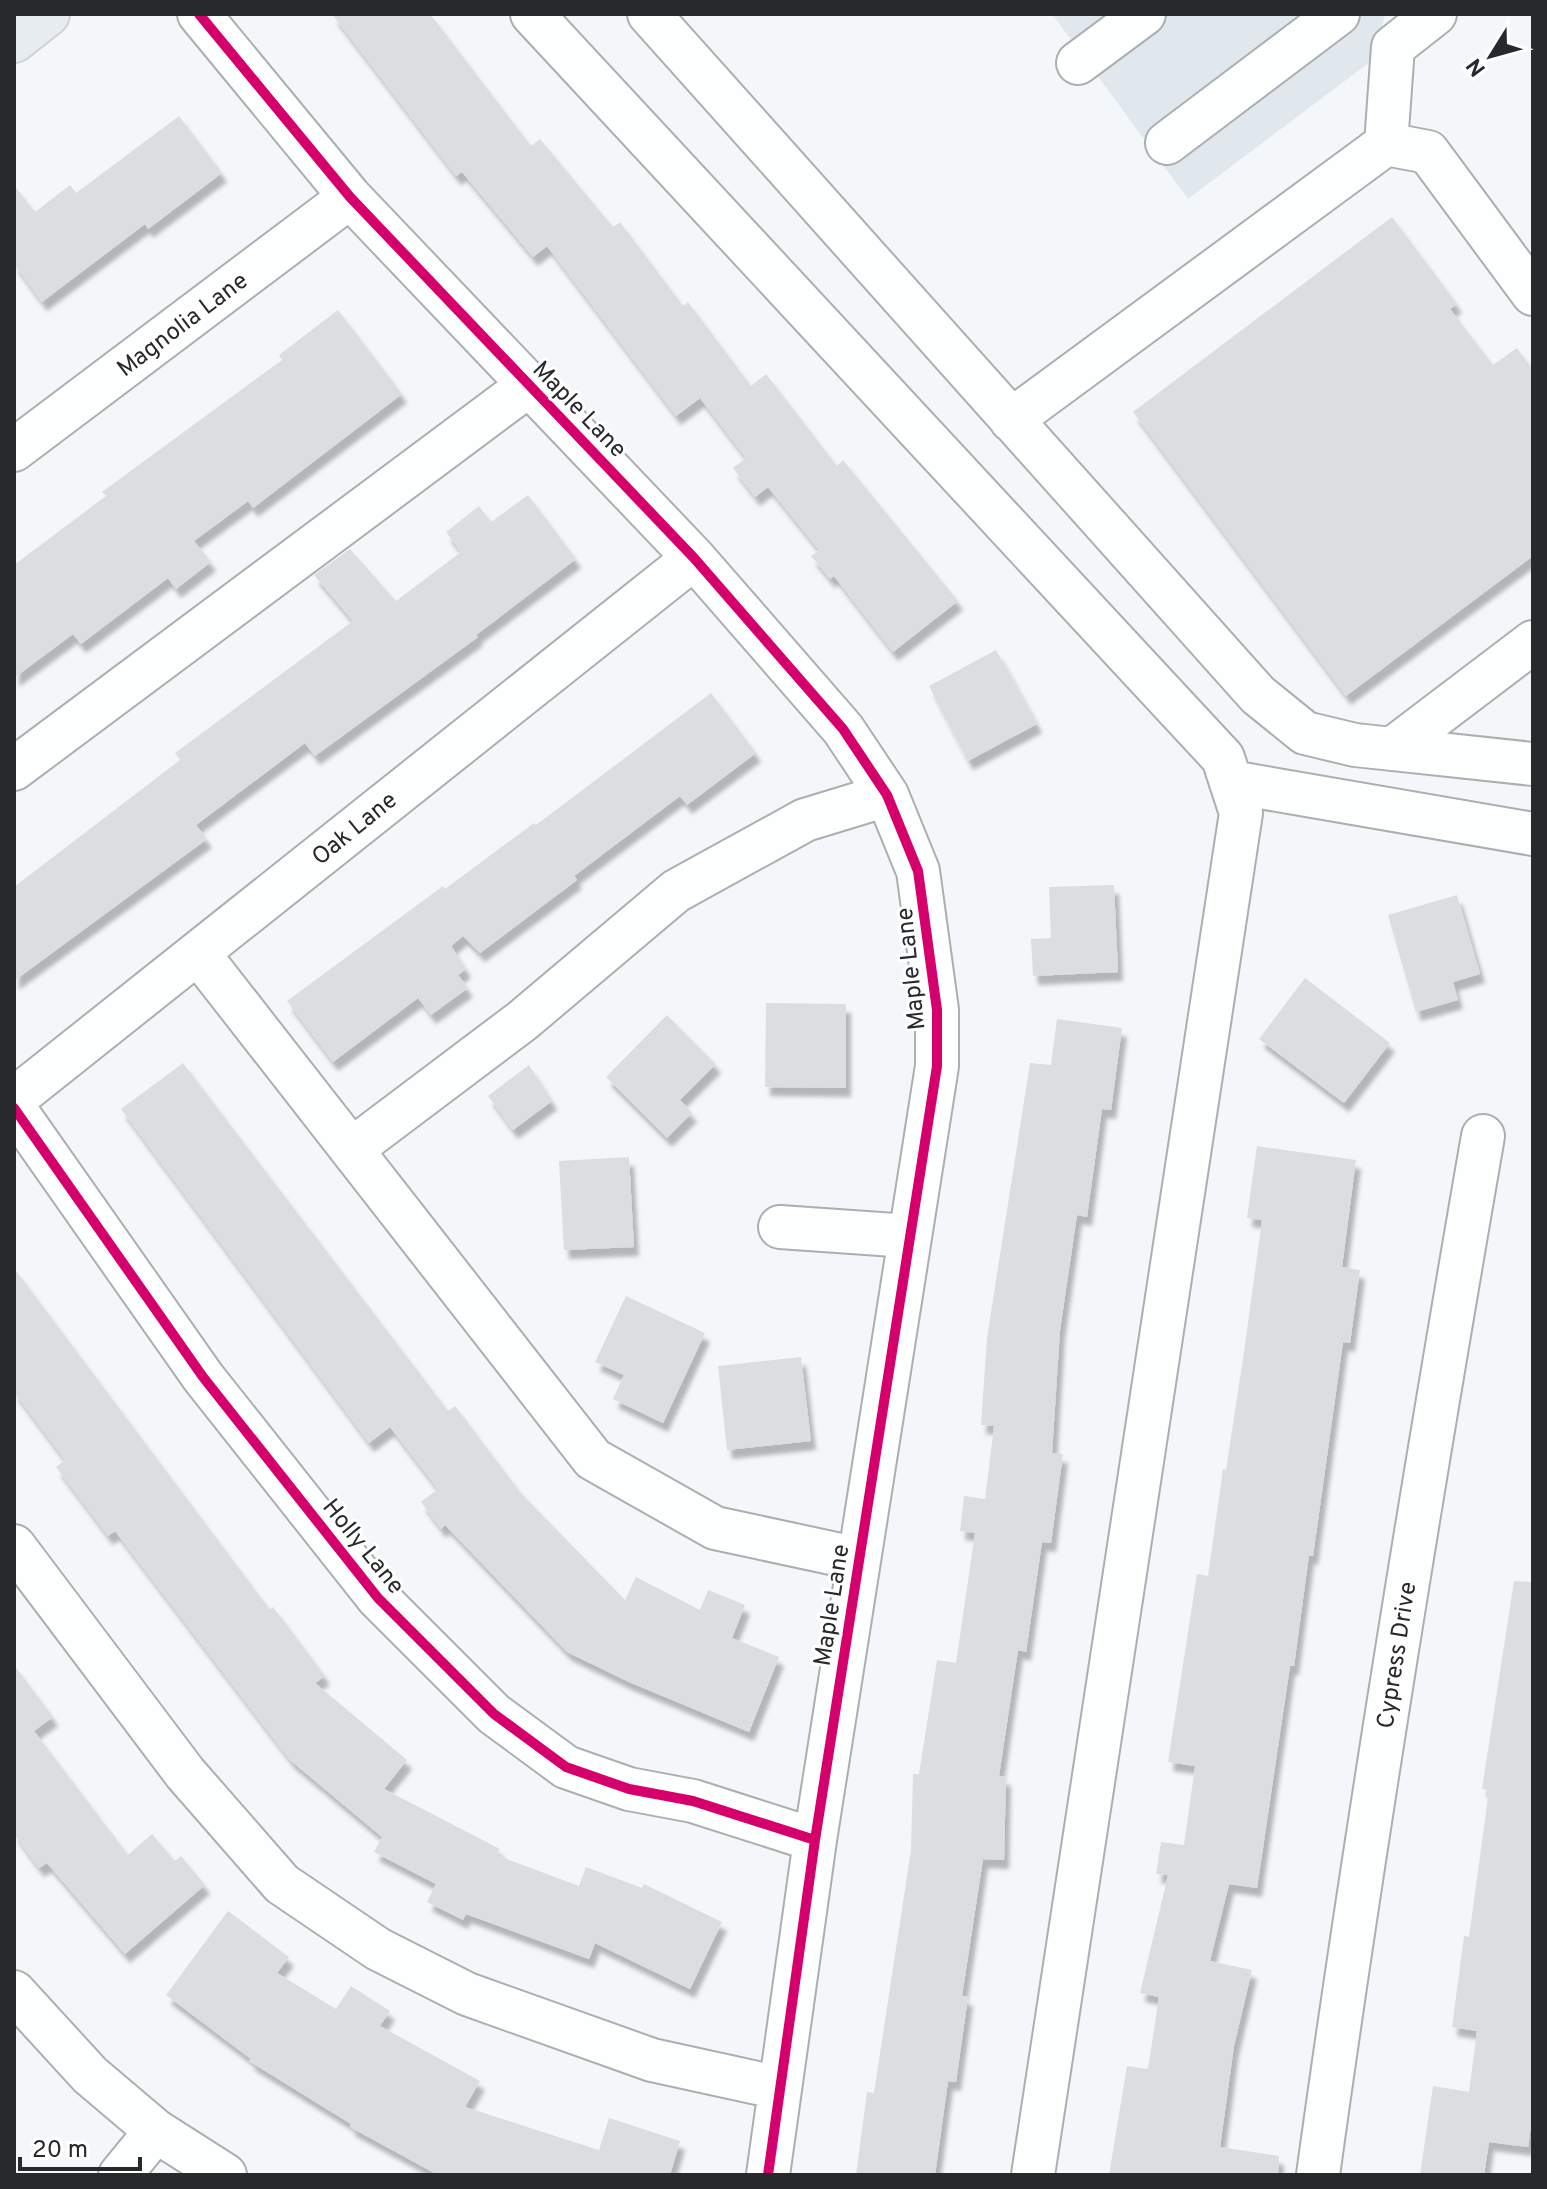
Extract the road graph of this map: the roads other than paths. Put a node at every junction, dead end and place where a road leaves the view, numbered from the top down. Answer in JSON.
{"nodes":[{"id":1,"x":47,"y":14,"type":"edge"},
{"id":2,"x":199,"y":14,"type":"edge"},
{"id":3,"x":532,"y":14,"type":"edge"},
{"id":4,"x":649,"y":14,"type":"edge"},
{"id":5,"x":1144,"y":14,"type":"edge"},
{"id":6,"x":1338,"y":14,"type":"edge"},
{"id":7,"x":1435,"y":14,"type":"edge"},
{"id":8,"x":14,"y":40,"type":"edge"},
{"id":9,"x":1078,"y":63,"type":"dead end"},
{"id":10,"x":1167,"y":143,"type":"dead end"},
{"id":11,"x":1386,"y":144,"type":"junction"},
{"id":12,"x":350,"y":197,"type":"junction"},
{"id":13,"x":1533,"y":294,"type":"edge"},
{"id":14,"x":529,"y":385,"type":"junction"},
{"id":15,"x":1011,"y":420,"type":"junction"},
{"id":16,"x":14,"y":450,"type":"edge"},
{"id":17,"x":694,"y":558,"type":"junction"},
{"id":18,"x":1533,"y":642,"type":"edge"},
{"id":19,"x":1392,"y":749,"type":"junction"},
{"id":20,"x":1533,"y":764,"type":"edge"},
{"id":21,"x":14,"y":769,"type":"edge"},
{"id":22,"x":1231,"y":782,"type":"junction"},
{"id":23,"x":887,"y":795,"type":"junction"},
{"id":24,"x":1533,"y":834,"type":"edge"},
{"id":25,"x":198,"y":953,"type":"junction"},
{"id":26,"x":14,"y":1099,"type":"edge"},
{"id":27,"x":14,"y":1108,"type":"edge"},
{"id":28,"x":1483,"y":1136,"type":"dead end"},
{"id":29,"x":352,"y":1149,"type":"junction"},
{"id":30,"x":780,"y":1227,"type":"dead end"},
{"id":31,"x":909,"y":1236,"type":"junction"},
{"id":32,"x":14,"y":1546,"type":"edge"},
{"id":33,"x":859,"y":1559,"type":"junction"},
{"id":34,"x":815,"y":1840,"type":"junction"},
{"id":35,"x":14,"y":1992,"type":"edge"},
{"id":36,"x":780,"y":2088,"type":"junction"},
{"id":37,"x":156,"y":2131,"type":"junction"},
{"id":38,"x":120,"y":2175,"type":"edge"},
{"id":39,"x":225,"y":2175,"type":"edge"},
{"id":40,"x":768,"y":2175,"type":"edge"},
{"id":41,"x":1033,"y":2175,"type":"edge"},
{"id":42,"x":1318,"y":2175,"type":"edge"}],
"edges":[{"from":1,"to":8,"type":"main road"},
{"from":2,"to":12,"type":"street","name":"Maple Lane"},
{"from":3,"to":22,"type":"street"},
{"from":4,"to":15,"type":"street"},
{"from":5,"to":9,"type":"street"},
{"from":6,"to":10,"type":"street"},
{"from":7,"to":11,"type":"street"},
{"from":11,"to":13,"type":"street"},
{"from":11,"to":15,"type":"street"},
{"from":12,"to":14,"type":"street","name":"Maple Lane"},
{"from":12,"to":16,"type":"street","name":"Magnolia Lane"},
{"from":14,"to":17,"type":"street","name":"Maple Lane"},
{"from":14,"to":21,"type":"street"},
{"from":15,"to":19,"type":"street"},
{"from":17,"to":23,"type":"street","name":"Maple Lane"},
{"from":17,"to":25,"type":"street","name":"Oak Lane"},
{"from":18,"to":19,"type":"street"},
{"from":19,"to":20,"type":"street"},
{"from":22,"to":24,"type":"street"},
{"from":22,"to":41,"type":"street"},
{"from":23,"to":29,"type":"street"},
{"from":23,"to":31,"type":"street","name":"Maple Lane"},
{"from":25,"to":26,"type":"street","name":"Oak Lane"},
{"from":25,"to":29,"type":"street"},
{"from":27,"to":34,"type":"street","name":"Holly Lane"},
{"from":28,"to":42,"type":"street","name":"Cypress Drive"},
{"from":29,"to":33,"type":"street"},
{"from":30,"to":31,"type":"street"},
{"from":31,"to":33,"type":"street","name":"Maple Lane"},
{"from":32,"to":36,"type":"street"},
{"from":33,"to":34,"type":"street","name":"Maple Lane"},
{"from":34,"to":36,"type":"street","name":"Maple Lane"},
{"from":35,"to":37,"type":"street"},
{"from":36,"to":40,"type":"street","name":"Maple Lane"},
{"from":37,"to":38,"type":"street"},
{"from":37,"to":39,"type":"street"}]}
